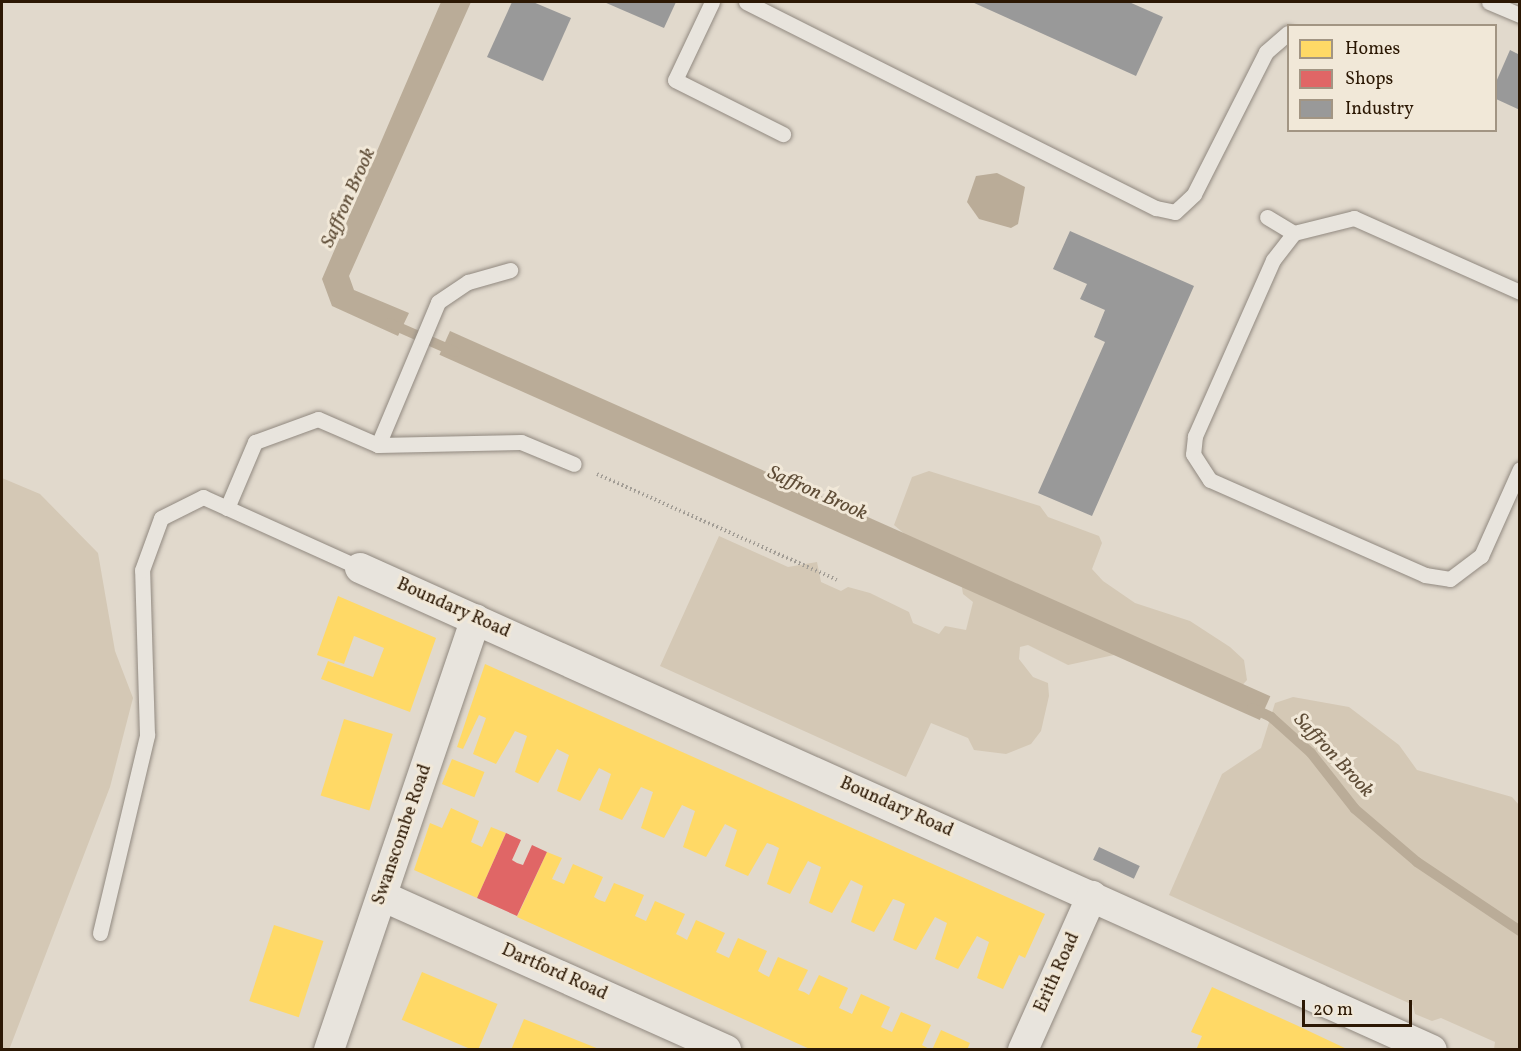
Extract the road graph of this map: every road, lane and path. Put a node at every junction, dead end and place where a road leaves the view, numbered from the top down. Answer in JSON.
{"nodes":[{"id":1,"x":712,"y":2,"type":"edge"},
{"id":2,"x":746,"y":2,"type":"edge"},
{"id":3,"x":1489,"y":2,"type":"edge"},
{"id":4,"x":1520,"y":15,"type":"edge"},
{"id":5,"x":1287,"y":34,"type":"edge"},
{"id":6,"x":783,"y":134,"type":"dead end"},
{"id":7,"x":1267,"y":217,"type":"dead end"},
{"id":8,"x":1294,"y":233,"type":"junction"},
{"id":9,"x":510,"y":270,"type":"dead end"},
{"id":10,"x":1520,"y":292,"type":"edge"},
{"id":11,"x":378,"y":445,"type":"junction"},
{"id":12,"x":574,"y":464,"type":"joint"},
{"id":13,"x":1520,"y":469,"type":"edge"},
{"id":14,"x":227,"y":508,"type":"junction"},
{"id":15,"x":360,"y":568,"type":"joint"},
{"id":16,"x":837,"y":580,"type":"dead end"},
{"id":17,"x":476,"y":619,"type":"junction"},
{"id":18,"x":382,"y":896,"type":"junction"},
{"id":19,"x":1092,"y":896,"type":"junction"},
{"id":20,"x":100,"y":933,"type":"dead end"},
{"id":21,"x":329,"y":1050,"type":"edge"},
{"id":22,"x":726,"y":1050,"type":"edge"},
{"id":23,"x":1023,"y":1050,"type":"edge"},
{"id":24,"x":1432,"y":1050,"type":"edge"}],
"edges":[{"from":1,"to":6,"type":"lane"},
{"from":2,"to":5,"type":"lane"},
{"from":3,"to":4,"type":"lane"},
{"from":7,"to":8,"type":"lane"},
{"from":8,"to":10,"type":"lane"},
{"from":8,"to":13,"type":"lane"},
{"from":9,"to":11,"type":"lane"},
{"from":11,"to":12,"type":"lane"},
{"from":11,"to":14,"type":"lane"},
{"from":12,"to":16,"type":"path"},
{"from":14,"to":15,"type":"lane"},
{"from":14,"to":20,"type":"lane"},
{"from":15,"to":17,"type":"street","name":"Boundary Road"},
{"from":17,"to":18,"type":"street","name":"Swanscombe Road"},
{"from":17,"to":19,"type":"street","name":"Boundary Road"},
{"from":18,"to":21,"type":"street","name":"Swanscombe Road"},
{"from":18,"to":22,"type":"street","name":"Dartford Road"},
{"from":19,"to":23,"type":"street","name":"Erith Road"},
{"from":19,"to":24,"type":"street","name":"Boundary Road"}]}
